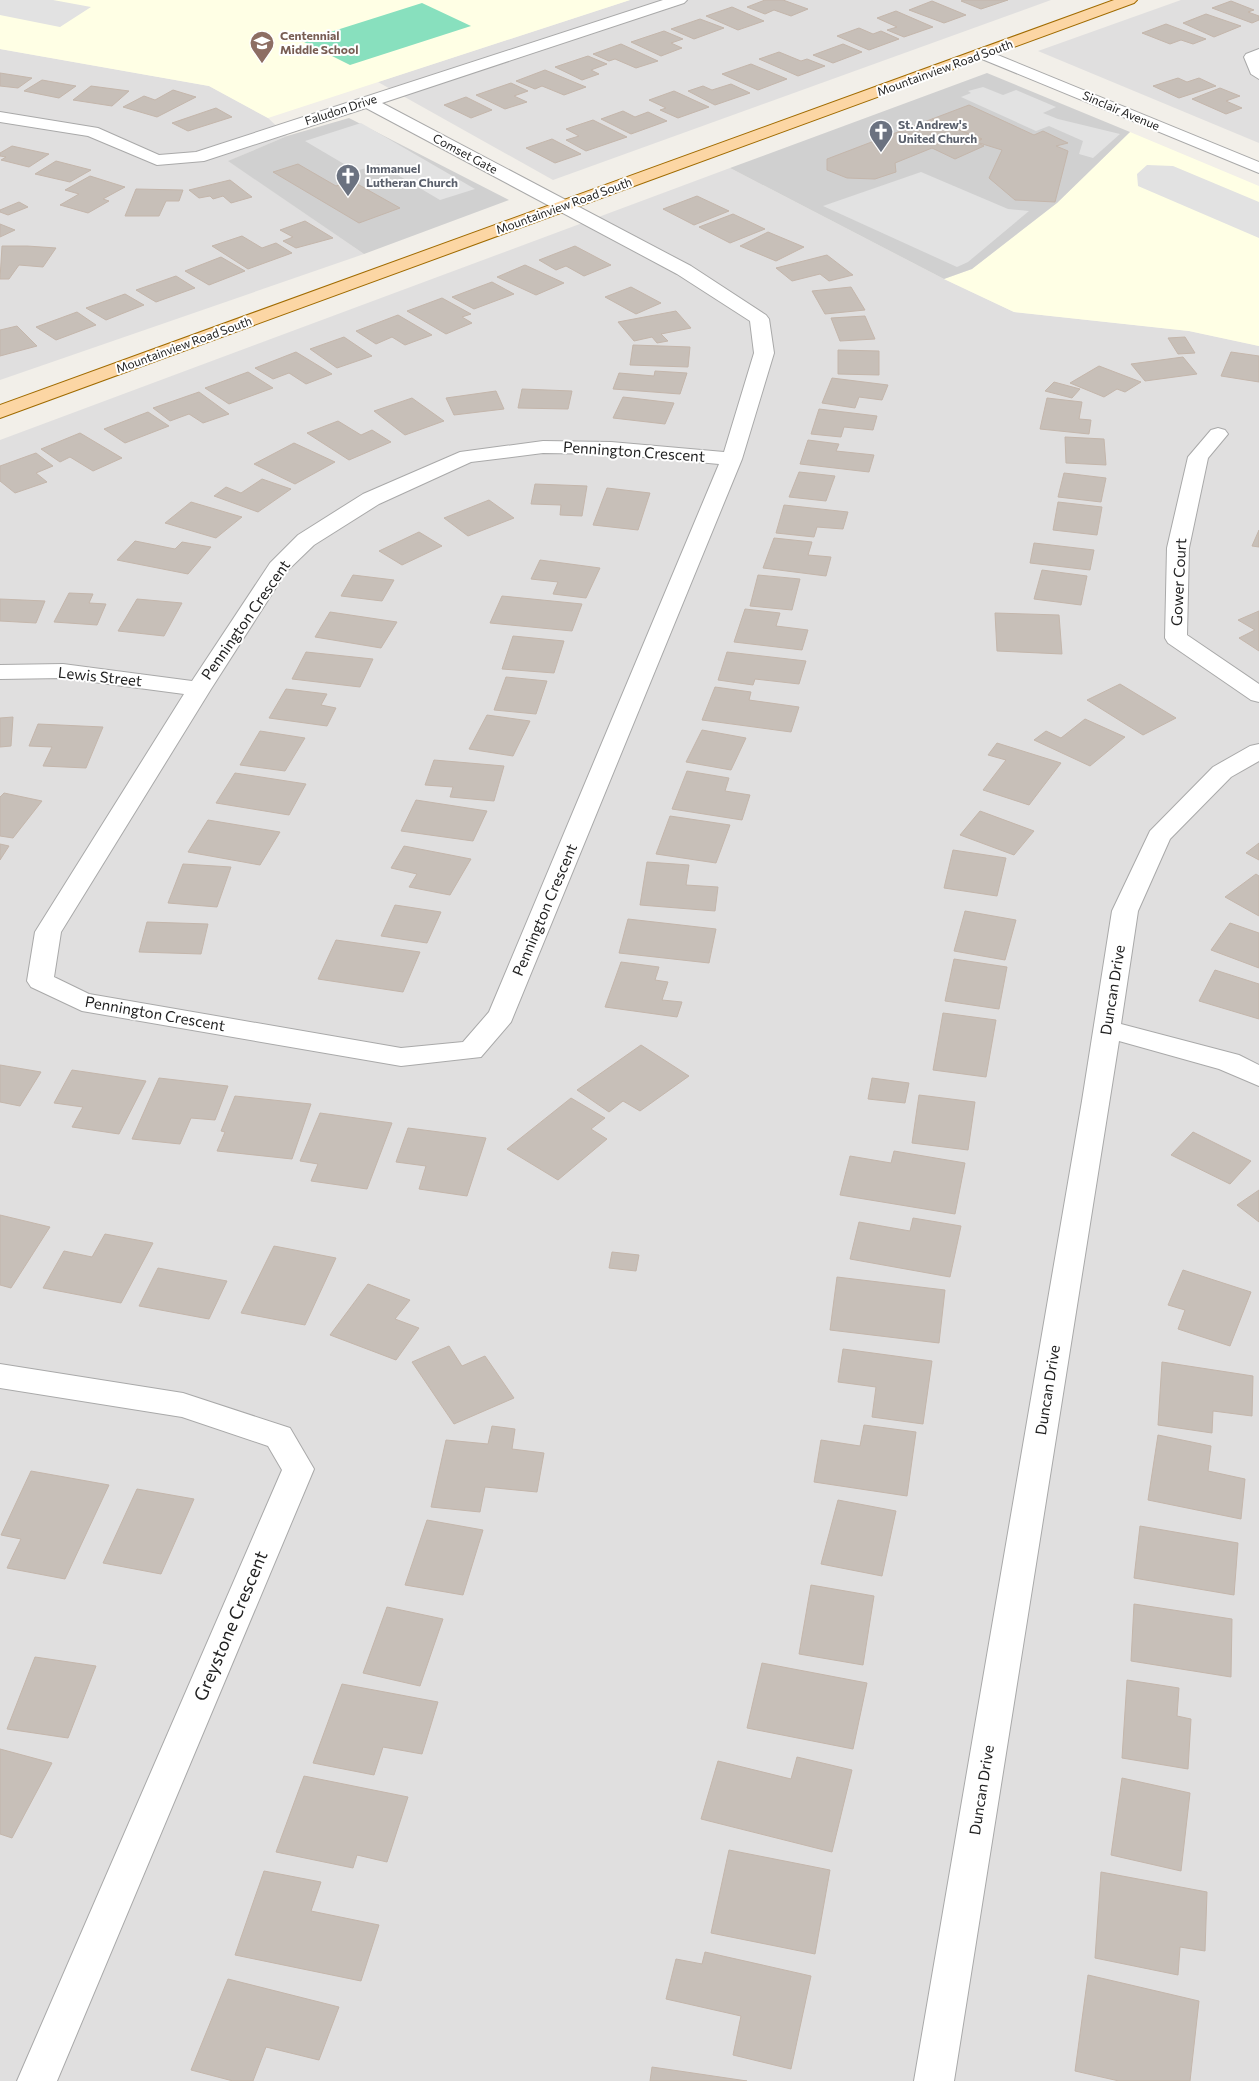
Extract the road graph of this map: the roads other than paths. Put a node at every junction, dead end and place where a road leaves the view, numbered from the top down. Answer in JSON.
{"nodes":[{"id":1,"x":679,"y":0,"type":"edge"},
{"id":2,"x":1129,"y":0,"type":"edge"},
{"id":3,"x":983,"y":54,"type":"junction"},
{"id":4,"x":1259,"y":54,"type":"edge"},
{"id":5,"x":1259,"y":74,"type":"edge"},
{"id":6,"x":368,"y":102,"type":"junction"},
{"id":7,"x":0,"y":117,"type":"edge"},
{"id":8,"x":1259,"y":168,"type":"edge"},
{"id":9,"x":563,"y":207,"type":"junction"},
{"id":10,"x":0,"y":412,"type":"edge"},
{"id":11,"x":1218,"y":434,"type":"dead end"},
{"id":12,"x":732,"y":459,"type":"junction"},
{"id":13,"x":0,"y":672,"type":"edge"},
{"id":14,"x":199,"y":689,"type":"junction"},
{"id":15,"x":1259,"y":694,"type":"edge"},
{"id":16,"x":1259,"y":751,"type":"edge"},
{"id":17,"x":1107,"y":1029,"type":"junction"},
{"id":18,"x":1259,"y":1076,"type":"edge"},
{"id":19,"x":0,"y":1376,"type":"edge"},
{"id":20,"x":37,"y":2081,"type":"edge"},
{"id":21,"x":934,"y":2081,"type":"edge"}],
"edges":[{"from":1,"to":6,"type":"street","name":"Faludon Drive"},
{"from":2,"to":3,"type":"main road","name":"Mountainview Road South"},
{"from":3,"to":8,"type":"street","name":"Sinclair Avenue"},
{"from":3,"to":9,"type":"main road","name":"Mountainview Road South"},
{"from":4,"to":5,"type":"street"},
{"from":6,"to":7,"type":"street","name":"Faludon Drive"},
{"from":6,"to":9,"type":"street","name":"Comset Gate"},
{"from":9,"to":10,"type":"main road","name":"Mountainview Road South"},
{"from":9,"to":12,"type":"street","name":"Pennington Crescent"},
{"from":11,"to":15,"type":"street","name":"Gower Court"},
{"from":12,"to":14,"type":"street","name":"Pennington Crescent"},
{"from":12,"to":14,"type":"street","name":"Pennington Crescent"},
{"from":13,"to":14,"type":"street","name":"Lewis Street"},
{"from":16,"to":17,"type":"street","name":"Duncan Drive"},
{"from":17,"to":18,"type":"street"},
{"from":17,"to":21,"type":"street","name":"Duncan Drive"},
{"from":19,"to":20,"type":"street","name":"Greystone Crescent"}]}
